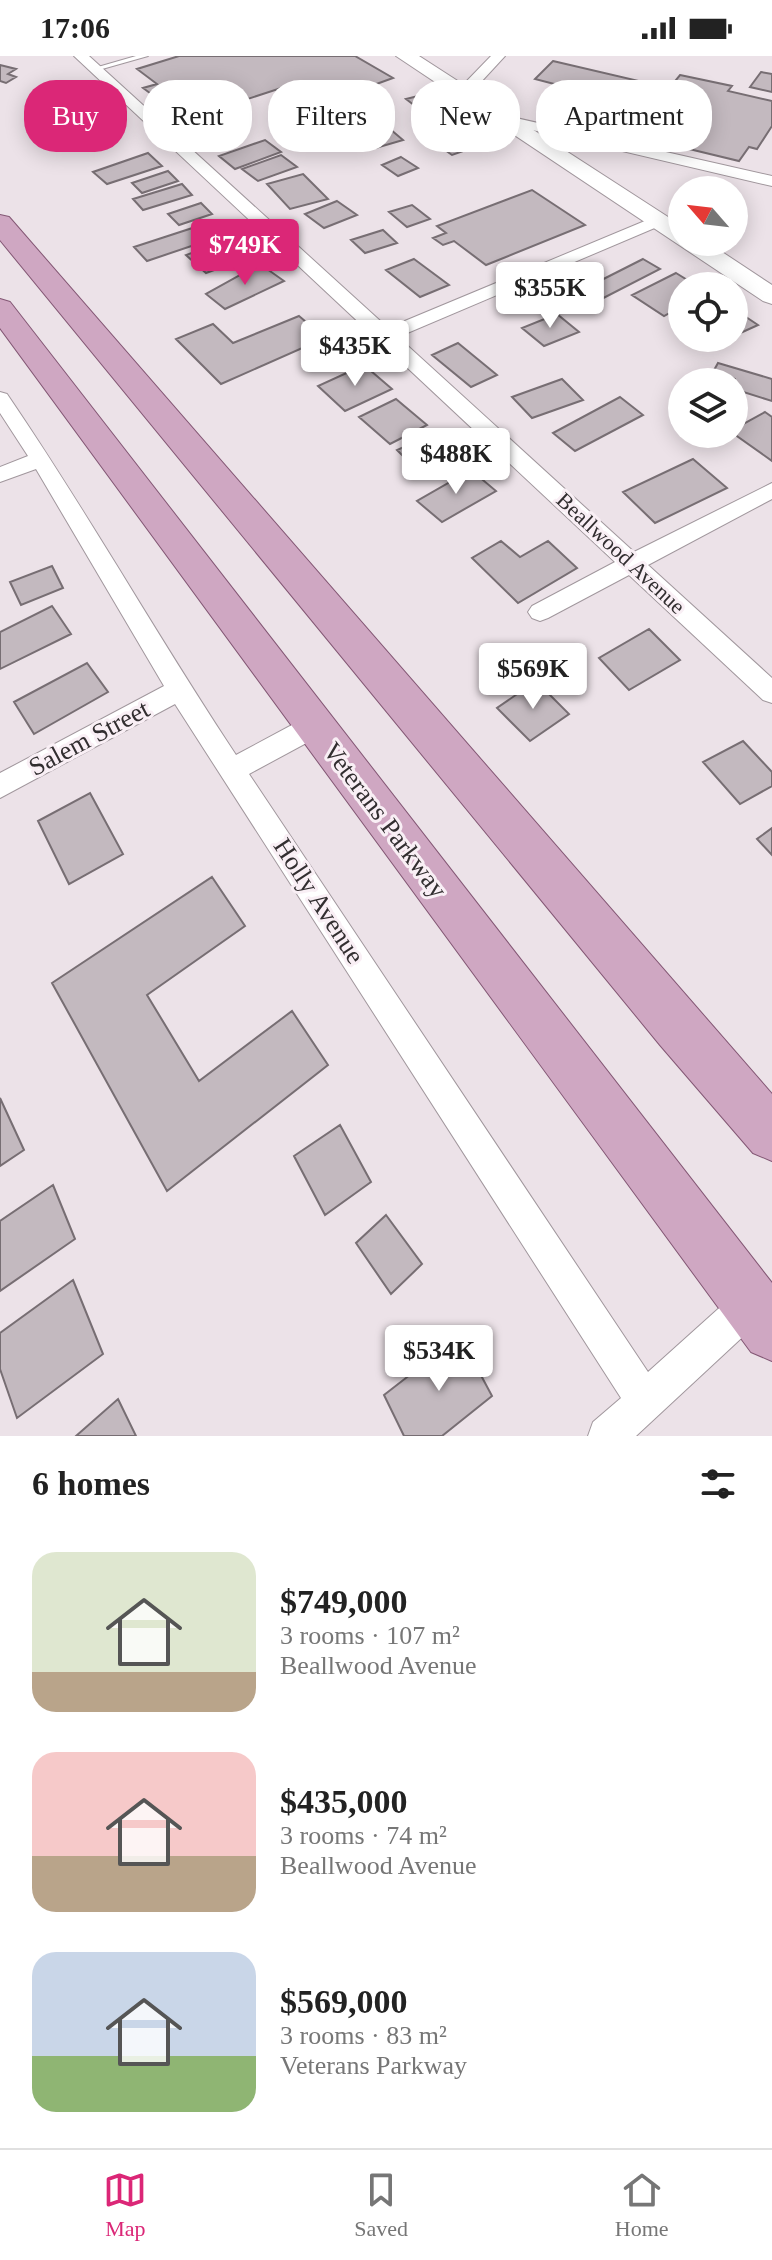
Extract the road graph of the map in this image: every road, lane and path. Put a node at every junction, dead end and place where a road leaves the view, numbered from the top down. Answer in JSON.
{"nodes":[{"id":1,"x":143,"y":56,"type":"edge"},
{"id":2,"x":406,"y":56,"type":"edge"},
{"id":3,"x":498,"y":56,"type":"edge"},
{"id":4,"x":88,"y":62,"type":"edge"},
{"id":5,"x":445,"y":80,"type":"edge"},
{"id":6,"x":475,"y":80,"type":"edge"},
{"id":7,"x":520,"y":123,"type":"edge"},
{"id":8,"x":520,"y":130,"type":"edge"},
{"id":9,"x":772,"y":181,"type":"edge"},
{"id":10,"x":658,"y":221,"type":"junction"},
{"id":11,"x":0,"y":223,"type":"edge"},
{"id":12,"x":668,"y":228,"type":"edge"},
{"id":13,"x":711,"y":256,"type":"edge"},
{"id":14,"x":772,"y":296,"type":"edge"},
{"id":15,"x":0,"y":308,"type":"edge"},
{"id":16,"x":384,"y":336,"type":"junction"},
{"id":17,"x":0,"y":398,"type":"edge"},
{"id":18,"x":41,"y":459,"type":"junction"},
{"id":19,"x":0,"y":475,"type":"edge"},
{"id":20,"x":772,"y":490,"type":"edge"},
{"id":21,"x":632,"y":563,"type":"junction"},
{"id":22,"x":540,"y":612,"type":"dead end"},
{"id":23,"x":179,"y":690,"type":"junction"},
{"id":24,"x":772,"y":693,"type":"edge"},
{"id":25,"x":314,"y":726,"type":"junction"},
{"id":26,"x":233,"y":769,"type":"junction"},
{"id":27,"x":0,"y":786,"type":"edge"},
{"id":28,"x":772,"y":1134,"type":"edge"},
{"id":29,"x":761,"y":1318,"type":"edge"},
{"id":30,"x":645,"y":1401,"type":"junction"},
{"id":31,"x":607,"y":1436,"type":"edge"}],
"edges":[{"from":1,"to":4,"type":"lane"},
{"from":2,"to":5,"type":"street"},
{"from":3,"to":6,"type":"street"},
{"from":4,"to":16,"type":"street","name":"Beallwood Avenue"},
{"from":7,"to":9,"type":"street"},
{"from":8,"to":10,"type":"street"},
{"from":10,"to":12,"type":"street"},
{"from":10,"to":16,"type":"street"},
{"from":11,"to":28,"type":"main road"},
{"from":13,"to":14,"type":"street"},
{"from":15,"to":25,"type":"main road","name":"Veterans Parkway"},
{"from":16,"to":21,"type":"street","name":"Beallwood Avenue"},
{"from":17,"to":18,"type":"street","name":"Holly Avenue"},
{"from":18,"to":19,"type":"street"},
{"from":18,"to":23,"type":"street","name":"Holly Avenue"},
{"from":20,"to":21,"type":"street"},
{"from":21,"to":22,"type":"street"},
{"from":21,"to":24,"type":"street","name":"Beallwood Avenue"},
{"from":23,"to":26,"type":"street","name":"Holly Avenue"},
{"from":23,"to":27,"type":"street","name":"Salem Street"},
{"from":25,"to":26,"type":"street"},
{"from":25,"to":29,"type":"main road","name":"Veterans Parkway"},
{"from":26,"to":30,"type":"street","name":"Holly Avenue"},
{"from":29,"to":30,"type":"street"},
{"from":30,"to":31,"type":"street"}]}
